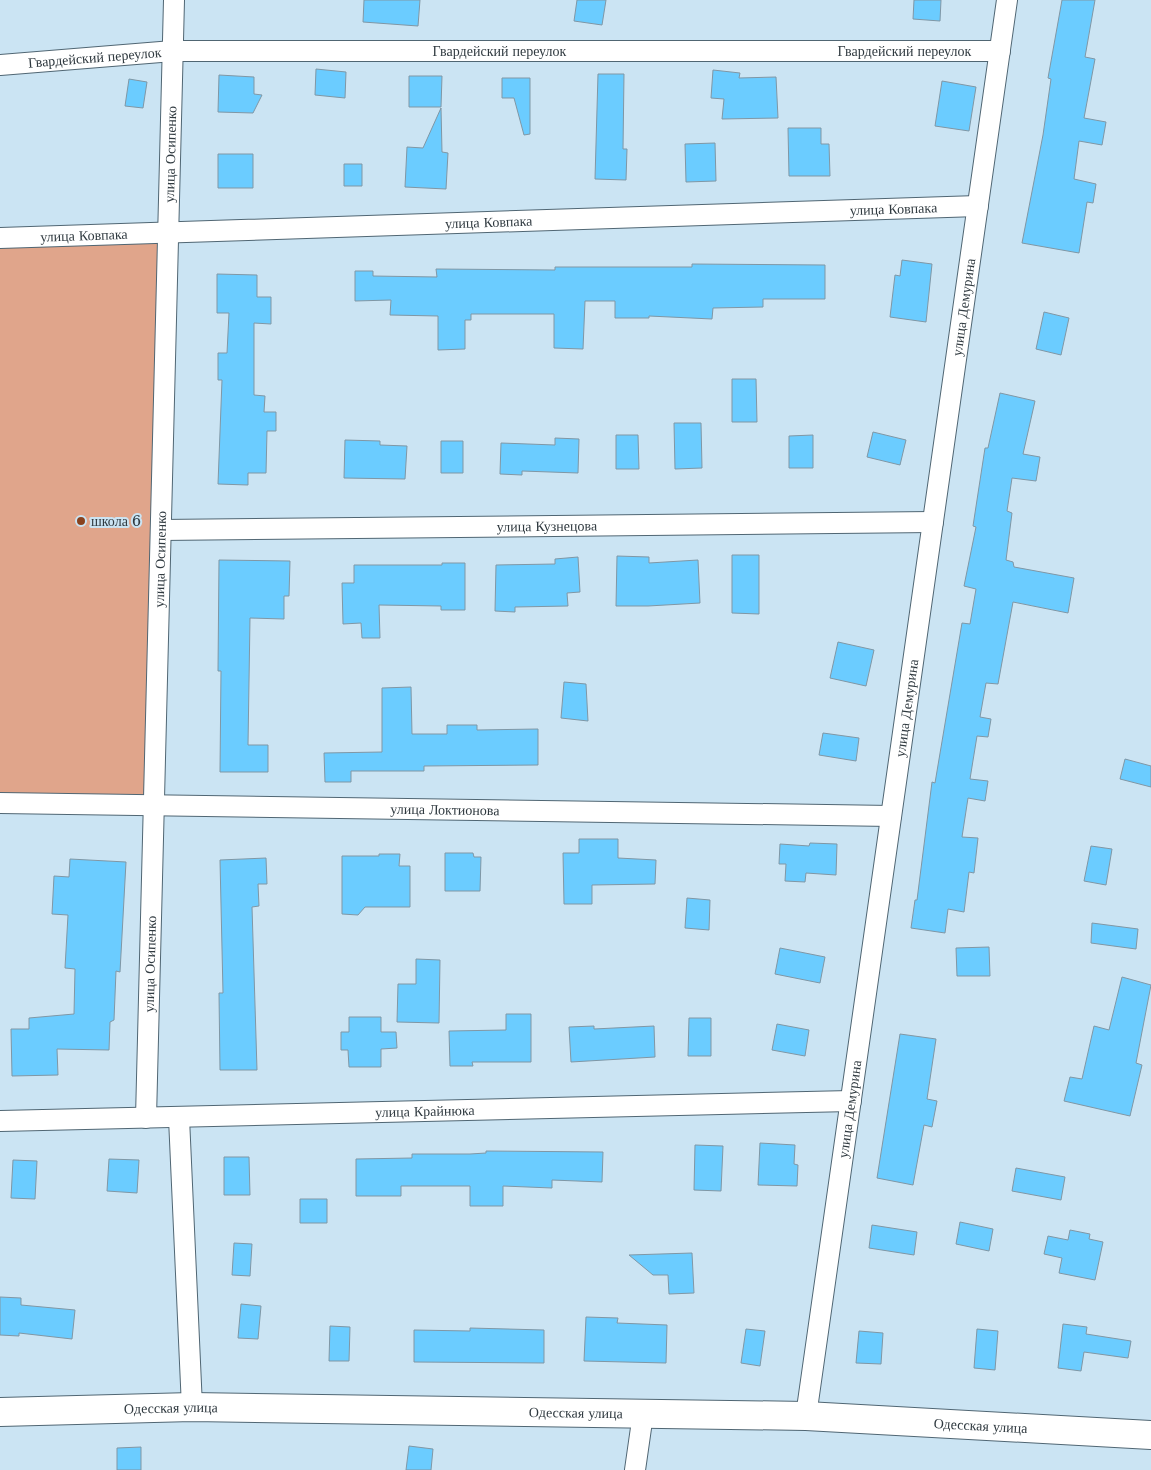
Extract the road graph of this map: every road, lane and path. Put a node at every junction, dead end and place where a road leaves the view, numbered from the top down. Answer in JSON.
{"nodes":[{"id":1,"x":174,"y":0,"type":"edge"},
{"id":2,"x":1007,"y":0,"type":"edge"},
{"id":3,"x":173,"y":51,"type":"junction"},
{"id":4,"x":1000,"y":51,"type":"junction"},
{"id":5,"x":0,"y":65,"type":"edge"},
{"id":6,"x":978,"y":206,"type":"junction"},
{"id":7,"x":169,"y":232,"type":"junction"},
{"id":8,"x":0,"y":238,"type":"edge"},
{"id":9,"x":933,"y":522,"type":"junction"},
{"id":10,"x":161,"y":530,"type":"junction"},
{"id":11,"x":0,"y":804,"type":"edge"},
{"id":12,"x":154,"y":806,"type":"junction"},
{"id":13,"x":891,"y":816,"type":"junction"},
{"id":14,"x":851,"y":1101,"type":"junction"},
{"id":15,"x":146,"y":1118,"type":"junction"},
{"id":16,"x":178,"y":1118,"type":"junction"},
{"id":17,"x":0,"y":1121,"type":"edge"},
{"id":18,"x":192,"y":1407,"type":"junction"},
{"id":19,"x":0,"y":1412,"type":"edge"},
{"id":20,"x":643,"y":1414,"type":"junction"},
{"id":21,"x":806,"y":1416,"type":"junction"},
{"id":22,"x":1150,"y":1429,"type":"edge"},
{"id":23,"x":636,"y":1470,"type":"edge"}],
"edges":[{"from":1,"to":3,"type":"street","name":"улица Осипенко"},
{"from":2,"to":4,"type":"street","name":"улица Демурина"},
{"from":3,"to":4,"type":"street","name":"Гвардейский переулок"},
{"from":3,"to":5,"type":"street","name":"Гвардейский переулок"},
{"from":3,"to":7,"type":"street","name":"улица Осипенко"},
{"from":4,"to":6,"type":"street","name":"улица Демурина"},
{"from":6,"to":7,"type":"street","name":"улица Ковпака"},
{"from":6,"to":9,"type":"street","name":"улица Демурина"},
{"from":7,"to":8,"type":"street","name":"улица Ковпака"},
{"from":7,"to":10,"type":"street","name":"улица Осипенко"},
{"from":9,"to":10,"type":"street","name":"улица Кузнецова"},
{"from":9,"to":13,"type":"street","name":"улица Демурина"},
{"from":10,"to":12,"type":"street","name":"улица Осипенко"},
{"from":11,"to":12,"type":"street","name":"улица Локтионова"},
{"from":12,"to":13,"type":"street","name":"улица Локтионова"},
{"from":12,"to":15,"type":"street","name":"улица Осипенко"},
{"from":13,"to":14,"type":"street","name":"улица Демурина"},
{"from":14,"to":16,"type":"street","name":"улица Крайнюка"},
{"from":14,"to":21,"type":"street","name":"улица Демурина"},
{"from":15,"to":16,"type":"street","name":"улица Крайнюка"},
{"from":15,"to":17,"type":"street","name":"улица Крайнюка"},
{"from":16,"to":18,"type":"street"},
{"from":18,"to":19,"type":"main road","name":"Одесская улица"},
{"from":18,"to":20,"type":"main road","name":"Одесская улица"},
{"from":20,"to":21,"type":"main road","name":"Одесская улица"},
{"from":20,"to":23,"type":"street"},
{"from":21,"to":22,"type":"main road","name":"Одесская улица"}]}
